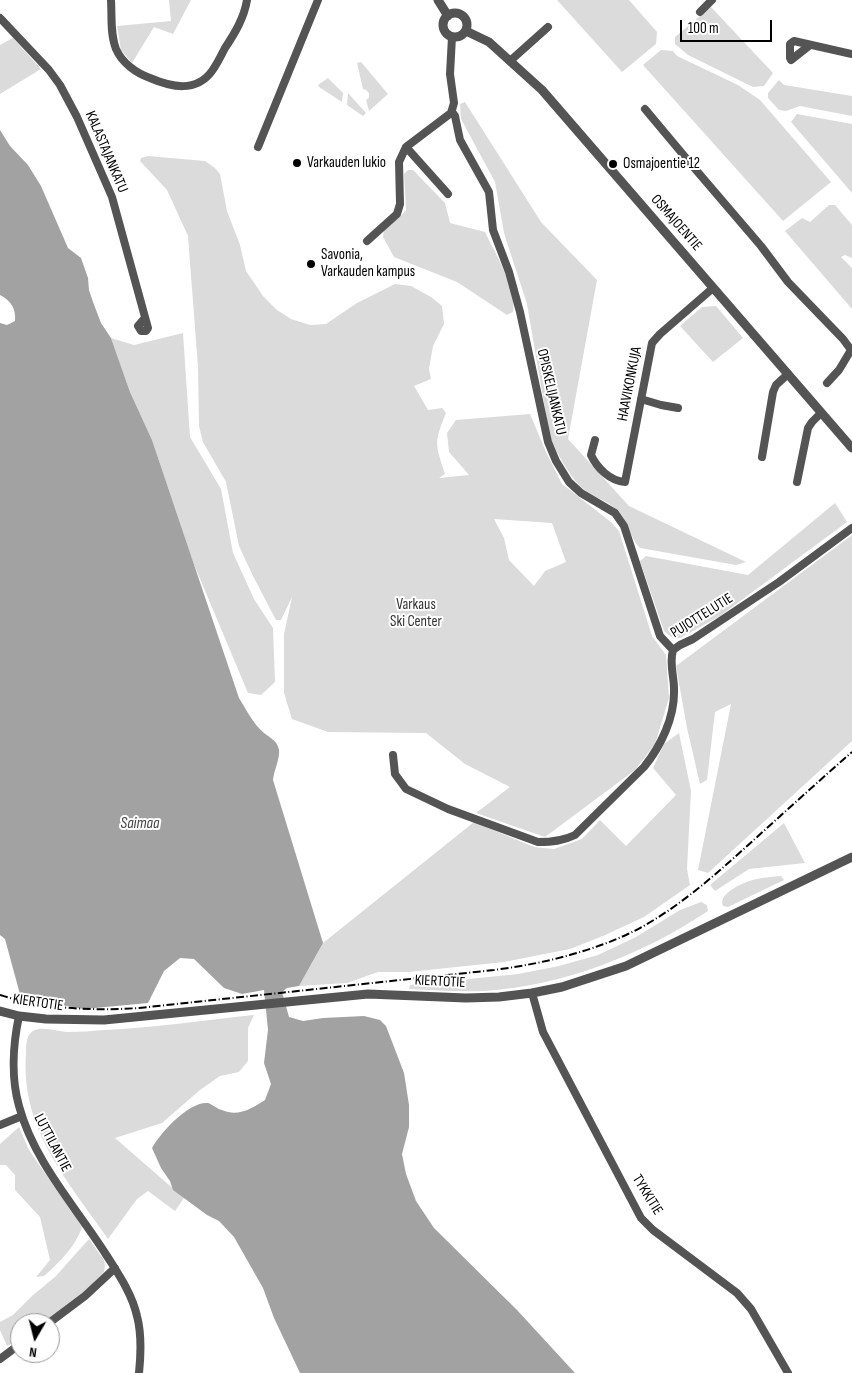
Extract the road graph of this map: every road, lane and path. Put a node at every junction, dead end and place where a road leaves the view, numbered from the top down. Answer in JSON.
{"nodes":[{"id":1,"x":111,"y":0,"type":"edge"},
{"id":2,"x":247,"y":0,"type":"edge"},
{"id":3,"x":318,"y":0,"type":"edge"},
{"id":4,"x":438,"y":0,"type":"edge"},
{"id":5,"x":712,"y":0,"type":"edge"},
{"id":6,"x":700,"y":12,"type":"dead end"},
{"id":7,"x":448,"y":16,"type":"junction"},
{"id":8,"x":0,"y":18,"type":"edge"},
{"id":9,"x":548,"y":27,"type":"dead end"},
{"id":10,"x":466,"y":31,"type":"junction"},
{"id":11,"x":452,"y":37,"type":"junction"},
{"id":12,"x":810,"y":45,"type":"dead end"},
{"id":13,"x":852,"y":54,"type":"edge"},
{"id":14,"x":510,"y":61,"type":"junction"},
{"id":15,"x":645,"y":108,"type":"dead end"},
{"id":16,"x":452,"y":112,"type":"junction"},
{"id":17,"x":258,"y":147,"type":"dead end"},
{"id":18,"x":406,"y":147,"type":"junction"},
{"id":19,"x":448,"y":194,"type":"dead end"},
{"id":20,"x":367,"y":241,"type":"dead end"},
{"id":21,"x":713,"y":288,"type":"junction"},
{"id":22,"x":146,"y":318,"type":"dead end"},
{"id":23,"x":788,"y":374,"type":"junction"},
{"id":24,"x":827,"y":383,"type":"dead end"},
{"id":25,"x":641,"y":398,"type":"junction"},
{"id":26,"x":678,"y":408,"type":"dead end"},
{"id":27,"x":822,"y":413,"type":"junction"},
{"id":28,"x":595,"y":440,"type":"dead end"},
{"id":29,"x":852,"y":448,"type":"edge"},
{"id":30,"x":762,"y":457,"type":"dead end"},
{"id":31,"x":797,"y":482,"type":"dead end"},
{"id":32,"x":852,"y":528,"type":"edge"},
{"id":33,"x":673,"y":650,"type":"junction"},
{"id":34,"x":393,"y":755,"type":"dead end"},
{"id":35,"x":852,"y":857,"type":"edge"},
{"id":36,"x":532,"y":994,"type":"junction"},
{"id":37,"x":0,"y":1011,"type":"edge"},
{"id":38,"x":19,"y":1016,"type":"junction"},
{"id":39,"x":22,"y":1116,"type":"junction"},
{"id":40,"x":0,"y":1124,"type":"edge"},
{"id":41,"x":115,"y":1268,"type":"junction"},
{"id":42,"x":60,"y":1315,"type":"edge"},
{"id":43,"x":139,"y":1373,"type":"edge"},
{"id":44,"x":788,"y":1373,"type":"edge"}],
"edges":[{"from":1,"to":2,"type":"street"},
{"from":3,"to":17,"type":"street"},
{"from":4,"to":7,"type":"street"},
{"from":5,"to":6,"type":"street"},
{"from":7,"to":10,"type":"street"},
{"from":7,"to":11,"type":"street"},
{"from":8,"to":22,"type":"street","name":"KALASTAJANKATU"},
{"from":9,"to":14,"type":"street"},
{"from":10,"to":11,"type":"street"},
{"from":10,"to":14,"type":"street","name":"OSMAJOENTIE"},
{"from":11,"to":16,"type":"street","name":"OPISKELIJANKATU"},
{"from":12,"to":13,"type":"street"},
{"from":14,"to":21,"type":"street","name":"OSMAJOENTIE"},
{"from":15,"to":24,"type":"street"},
{"from":16,"to":18,"type":"street"},
{"from":16,"to":33,"type":"street","name":"OPISKELIJANKATU"},
{"from":18,"to":19,"type":"street"},
{"from":18,"to":20,"type":"street"},
{"from":21,"to":23,"type":"street","name":"OSMAJOENTIE"},
{"from":21,"to":25,"type":"street","name":"HAAVIKONKUJA"},
{"from":23,"to":27,"type":"street","name":"OSMAJOENTIE"},
{"from":23,"to":30,"type":"street"},
{"from":25,"to":26,"type":"street"},
{"from":25,"to":28,"type":"street","name":"HAAVIKONKUJA"},
{"from":27,"to":29,"type":"street","name":"OSMAJOENTIE"},
{"from":27,"to":31,"type":"street"},
{"from":32,"to":33,"type":"street","name":"PUJOTTELUTIE"},
{"from":33,"to":34,"type":"street","name":"PUJOTTELUTIE"},
{"from":35,"to":36,"type":"street","name":"KIERTOTIE"},
{"from":36,"to":38,"type":"street","name":"KIERTOTIE"},
{"from":36,"to":44,"type":"street","name":"TYKKITIE"},
{"from":37,"to":38,"type":"street","name":"KIERTOTIE"},
{"from":38,"to":39,"type":"street","name":"LUTTILANTIE"},
{"from":39,"to":40,"type":"street"},
{"from":39,"to":41,"type":"street","name":"LUTTILANTIE"},
{"from":41,"to":42,"type":"street"},
{"from":41,"to":43,"type":"street","name":"LUTTILANTIE"}]}
